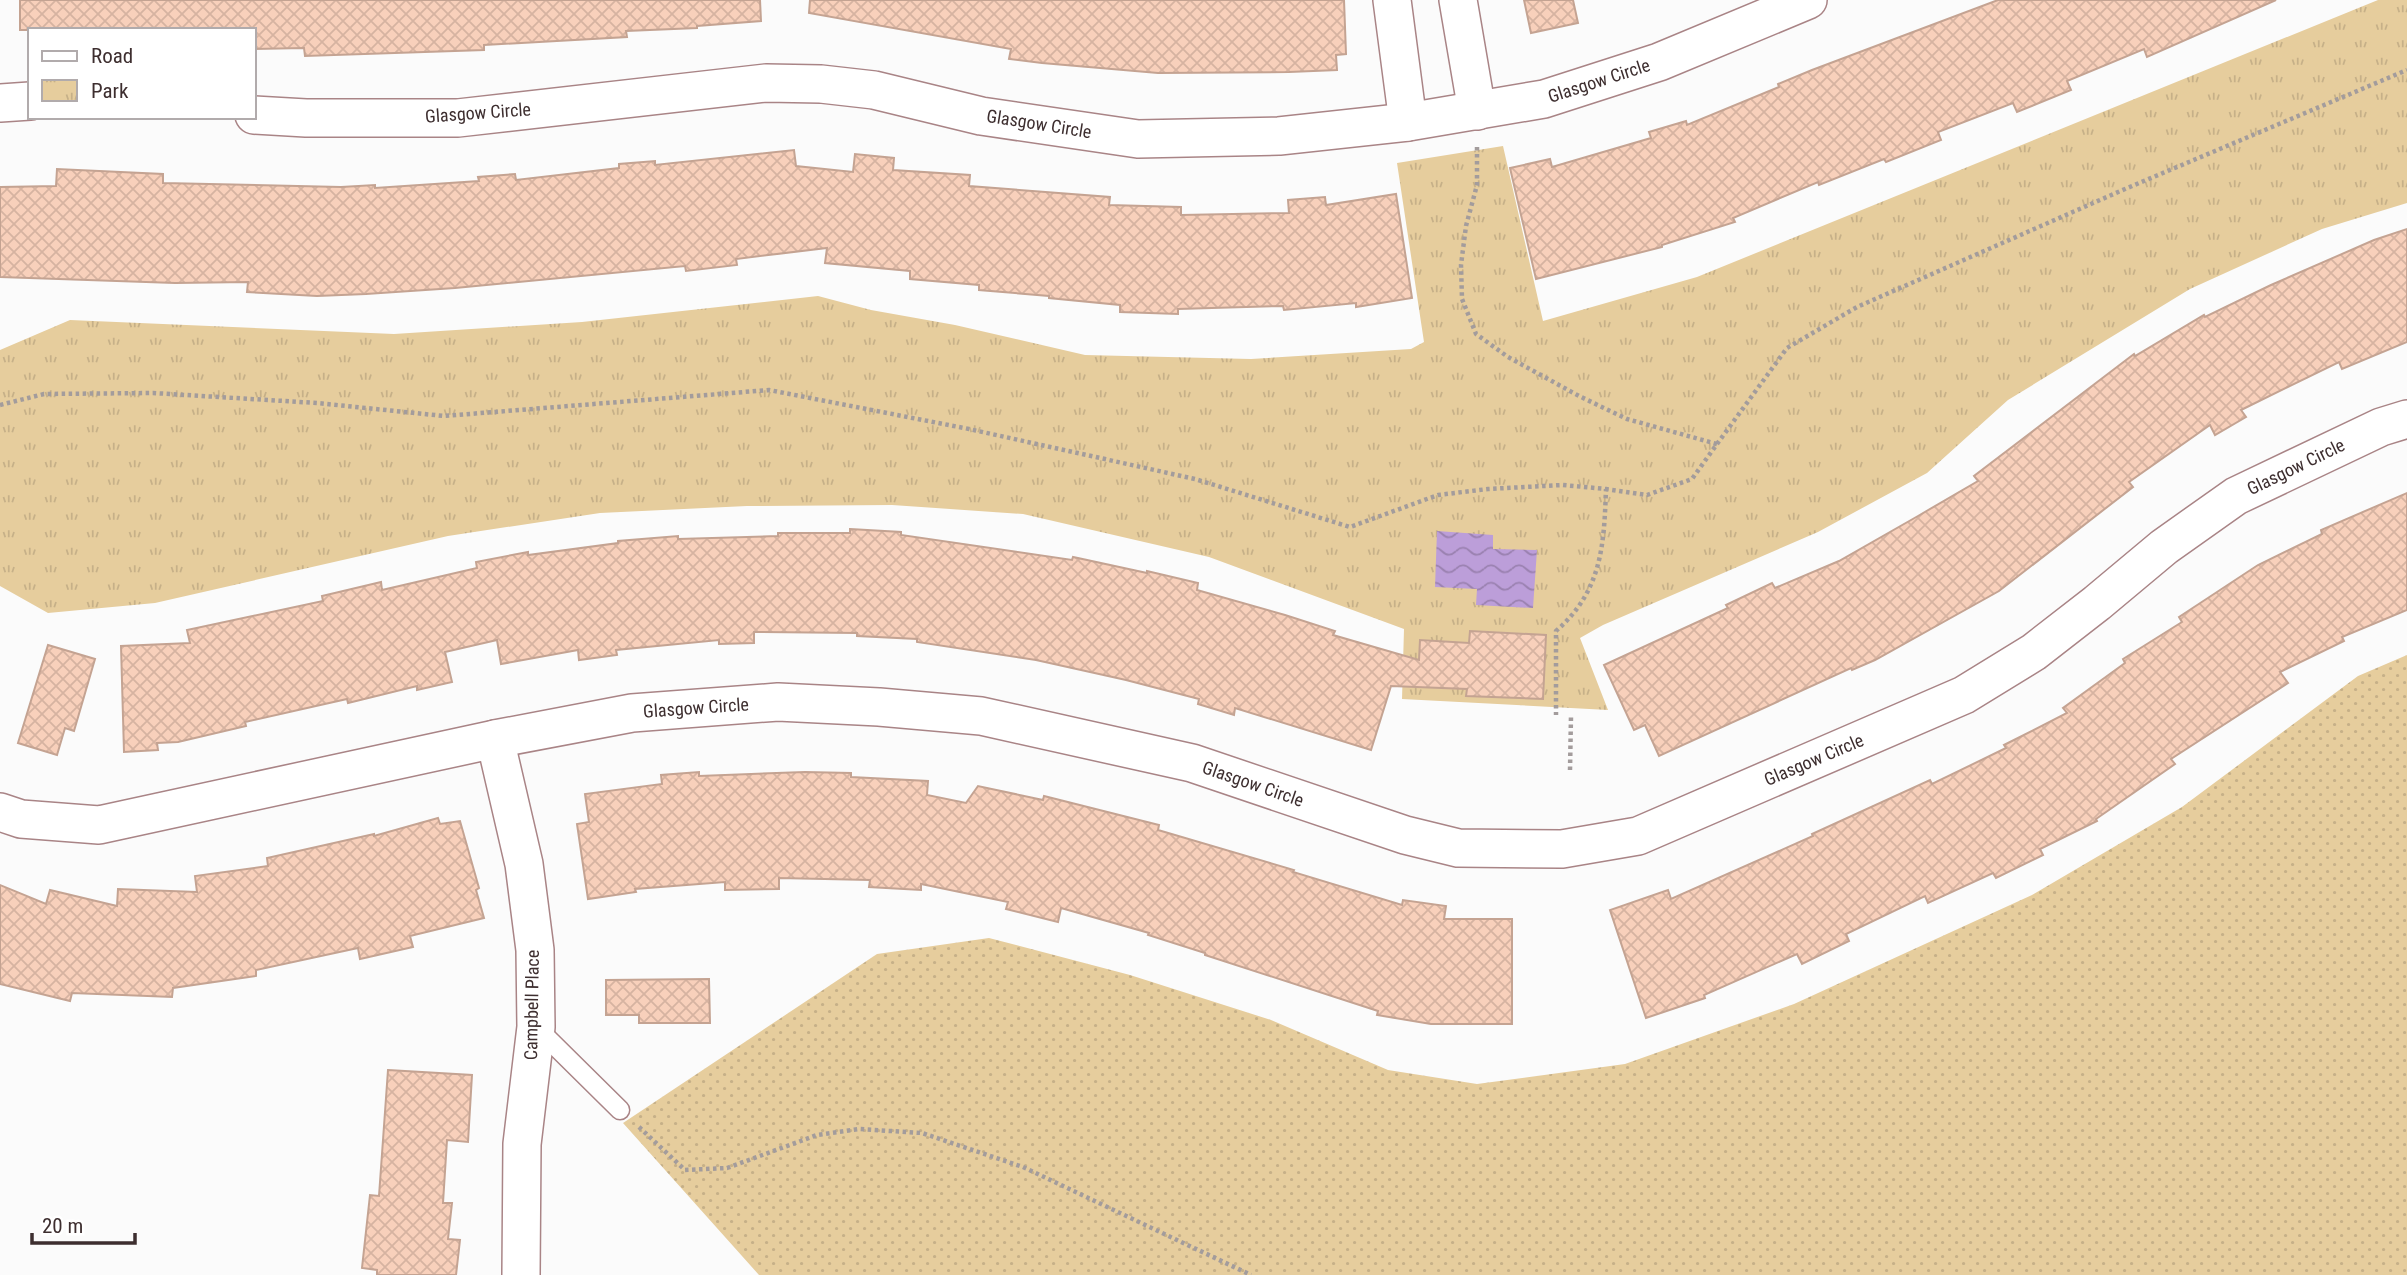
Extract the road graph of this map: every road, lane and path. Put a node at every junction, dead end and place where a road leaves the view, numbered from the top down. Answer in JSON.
{"nodes":[{"id":1,"x":1392,"y":0,"type":"edge"},
{"id":2,"x":1458,"y":0,"type":"edge"},
{"id":3,"x":1808,"y":0,"type":"edge"},
{"id":4,"x":2407,"y":70,"type":"edge"},
{"id":5,"x":28,"y":101,"type":"edge"},
{"id":6,"x":0,"y":103,"type":"edge"},
{"id":7,"x":1477,"y":111,"type":"junction"},
{"id":8,"x":256,"y":115,"type":"edge"},
{"id":9,"x":1408,"y":122,"type":"junction"},
{"id":10,"x":0,"y":405,"type":"edge"},
{"id":11,"x":2407,"y":419,"type":"edge"},
{"id":12,"x":1717,"y":444,"type":"junction"},
{"id":13,"x":1606,"y":489,"type":"junction"},
{"id":14,"x":1556,"y":715,"type":"dead end"},
{"id":15,"x":1571,"y":716,"type":"dead end"},
{"id":16,"x":495,"y":739,"type":"junction"},
{"id":17,"x":1570,"y":770,"type":"dead end"},
{"id":18,"x":0,"y":812,"type":"edge"},
{"id":19,"x":536,"y":1027,"type":"junction"},
{"id":20,"x":620,"y":1110,"type":"joint"},
{"id":21,"x":521,"y":1275,"type":"edge"},
{"id":22,"x":1251,"y":1275,"type":"edge"}],
"edges":[{"from":1,"to":9,"type":"street"},
{"from":2,"to":7,"type":"street"},
{"from":3,"to":7,"type":"street","name":"Glasgow Circle"},
{"from":4,"to":12,"type":"path"},
{"from":5,"to":6,"type":"street"},
{"from":7,"to":9,"type":"street","name":"Glasgow Circle"},
{"from":7,"to":12,"type":"path"},
{"from":8,"to":9,"type":"street","name":"Glasgow Circle"},
{"from":10,"to":13,"type":"path"},
{"from":11,"to":16,"type":"street","name":"Glasgow Circle"},
{"from":12,"to":13,"type":"path"},
{"from":13,"to":14,"type":"path"},
{"from":15,"to":17,"type":"path"},
{"from":16,"to":18,"type":"street","name":"Glasgow Circle"},
{"from":16,"to":19,"type":"street","name":"Campbell Place"},
{"from":19,"to":20,"type":"lane"},
{"from":19,"to":21,"type":"street","name":"Campbell Place"},
{"from":20,"to":22,"type":"path"}]}
